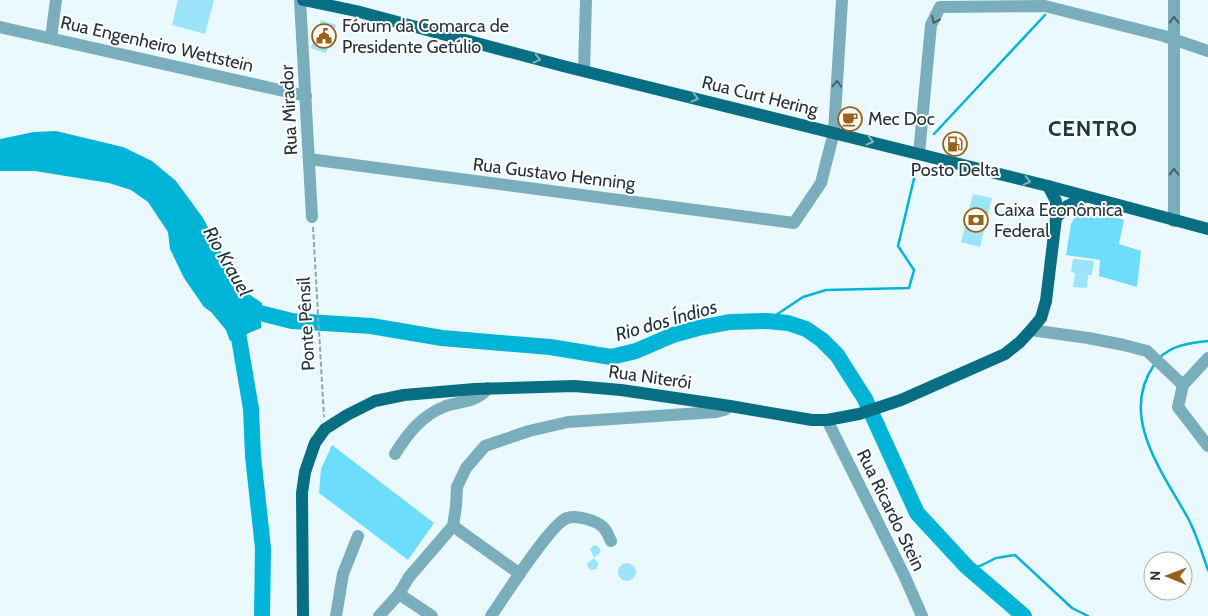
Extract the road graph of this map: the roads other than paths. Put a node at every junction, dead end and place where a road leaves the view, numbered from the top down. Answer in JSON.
{"nodes":[{"id":1,"x":56,"y":0,"type":"edge"},
{"id":2,"x":302,"y":0,"type":"edge"},
{"id":3,"x":586,"y":0,"type":"edge"},
{"id":4,"x":842,"y":0,"type":"edge"},
{"id":5,"x":1174,"y":0,"type":"edge"},
{"id":6,"x":1046,"y":3,"type":"edge"},
{"id":7,"x":0,"y":27,"type":"edge"},
{"id":8,"x":51,"y":38,"type":"junction"},
{"id":9,"x":1174,"y":39,"type":"junction"},
{"id":10,"x":1208,"y":51,"type":"edge"},
{"id":11,"x":584,"y":70,"type":"junction"},
{"id":12,"x":306,"y":96,"type":"junction"},
{"id":13,"x":834,"y":132,"type":"junction"},
{"id":14,"x":919,"y":154,"type":"junction"},
{"id":15,"x":309,"y":159,"type":"junction"},
{"id":16,"x":1048,"y":186,"type":"junction"},
{"id":17,"x":1085,"y":197,"type":"junction"},
{"id":18,"x":312,"y":217,"type":"road end"},
{"id":19,"x":1056,"y":218,"type":"junction"},
{"id":20,"x":1174,"y":221,"type":"junction"},
{"id":21,"x":1208,"y":229,"type":"edge"},
{"id":22,"x":1031,"y":330,"type":"junction"},
{"id":23,"x":1208,"y":358,"type":"edge"},
{"id":24,"x":1183,"y":385,"type":"junction"},
{"id":25,"x":488,"y":388,"type":"junction"},
{"id":26,"x":730,"y":406,"type":"junction"},
{"id":27,"x":827,"y":420,"type":"junction"},
{"id":28,"x":1208,"y":446,"type":"edge"},
{"id":29,"x":395,"y":454,"type":"dead end"},
{"id":30,"x":453,"y":526,"type":"junction"},
{"id":31,"x":358,"y":536,"type":"dead end"},
{"id":32,"x":612,"y":541,"type":"dead end"},
{"id":33,"x":520,"y":574,"type":"junction"},
{"id":34,"x":399,"y":594,"type":"junction"},
{"id":35,"x":303,"y":616,"type":"edge"},
{"id":36,"x":336,"y":616,"type":"edge"},
{"id":37,"x":380,"y":616,"type":"edge"},
{"id":38,"x":432,"y":616,"type":"edge"},
{"id":39,"x":491,"y":616,"type":"edge"},
{"id":40,"x":922,"y":616,"type":"edge"}],
"edges":[{"from":1,"to":8,"type":"street"},
{"from":2,"to":11,"type":"main road","name":"Rua Curt Hering","one_way":true},
{"from":2,"to":12,"type":"street","name":"Rua Mirador"},
{"from":3,"to":11,"type":"street"},
{"from":13,"to":4,"type":"street","one_way":true},
{"from":9,"to":5,"type":"street","one_way":true},
{"from":6,"to":9,"type":"street"},
{"from":6,"to":14,"type":"street","one_way":true},
{"from":7,"to":8,"type":"street","name":"Rua Engenheiro Wettstein"},
{"from":8,"to":12,"type":"street","name":"Rua Engenheiro Wettstein"},
{"from":9,"to":10,"type":"street"},
{"from":20,"to":9,"type":"street","one_way":true},
{"from":11,"to":13,"type":"main road","name":"Rua Curt Hering","one_way":true},
{"from":12,"to":15,"type":"street","name":"Rua Mirador"},
{"from":13,"to":14,"type":"main road","name":"Rua Curt Hering","one_way":true},
{"from":13,"to":15,"type":"street","name":"Rua Gustavo Henning"},
{"from":14,"to":16,"type":"main road","name":"Rua Curt Hering","one_way":true},
{"from":15,"to":18,"type":"street","name":"Rua Mirador"},
{"from":16,"to":17,"type":"main road","name":"Rua Curt Hering"},
{"from":16,"to":19,"type":"main road","name":"Rua Niterói"},
{"from":17,"to":19,"type":"main road"},
{"from":17,"to":20,"type":"main road","name":"Rua Curt Hering"},
{"from":19,"to":22,"type":"main road","name":"Rua Niterói"},
{"from":20,"to":21,"type":"main road","name":"Rua Curt Hering"},
{"from":22,"to":24,"type":"street"},
{"from":22,"to":27,"type":"main road","name":"Rua Niterói"},
{"from":23,"to":24,"type":"street"},
{"from":24,"to":28,"type":"street"},
{"from":25,"to":26,"type":"main road","name":"Rua Niterói"},
{"from":25,"to":29,"type":"street"},
{"from":25,"to":35,"type":"main road","name":"Rua Niterói"},
{"from":26,"to":27,"type":"main road","name":"Rua Niterói"},
{"from":26,"to":30,"type":"street"},
{"from":27,"to":40,"type":"street","name":"Rua Ricardo Stein"},
{"from":30,"to":33,"type":"street"},
{"from":30,"to":34,"type":"street"},
{"from":31,"to":36,"type":"street"},
{"from":32,"to":33,"type":"street"},
{"from":33,"to":39,"type":"street"},
{"from":34,"to":37,"type":"street"},
{"from":34,"to":38,"type":"street"}]}
